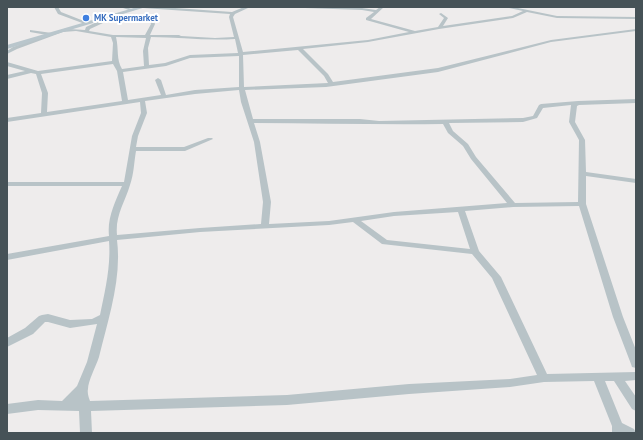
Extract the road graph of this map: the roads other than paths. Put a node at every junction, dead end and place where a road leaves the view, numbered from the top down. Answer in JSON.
{"nodes":[{"id":1,"x":56,"y":7,"type":"edge"},
{"id":2,"x":122,"y":7,"type":"edge"},
{"id":3,"x":143,"y":7,"type":"edge"},
{"id":4,"x":275,"y":7,"type":"edge"},
{"id":5,"x":296,"y":7,"type":"edge"},
{"id":6,"x":305,"y":7,"type":"edge"},
{"id":7,"x":382,"y":7,"type":"edge"},
{"id":8,"x":507,"y":7,"type":"edge"},
{"id":9,"x":241,"y":8,"type":"edge"},
{"id":10,"x":132,"y":10,"type":"junction"},
{"id":11,"x":376,"y":11,"type":"junction"},
{"id":12,"x":527,"y":11,"type":"junction"},
{"id":13,"x":233,"y":13,"type":"junction"},
{"id":14,"x":441,"y":14,"type":"dead end"},
{"id":15,"x":150,"y":18,"type":"dead end"},
{"id":16,"x":636,"y":18,"type":"edge"},
{"id":17,"x":102,"y":19,"type":"junction"},
{"id":18,"x":88,"y":23,"type":"junction"},
{"id":19,"x":439,"y":28,"type":"junction"},
{"id":20,"x":66,"y":30,"type":"junction"},
{"id":21,"x":636,"y":30,"type":"edge"},
{"id":22,"x":32,"y":31,"type":"dead end"},
{"id":23,"x":86,"y":32,"type":"junction"},
{"id":24,"x":415,"y":32,"type":"junction"},
{"id":25,"x":50,"y":34,"type":"junction"},
{"id":26,"x":191,"y":35,"type":"dead end"},
{"id":27,"x":113,"y":36,"type":"junction"},
{"id":28,"x":148,"y":36,"type":"junction"},
{"id":29,"x":176,"y":37,"type":"junction"},
{"id":30,"x":237,"y":38,"type":"junction"},
{"id":31,"x":7,"y":47,"type":"edge"},
{"id":32,"x":300,"y":48,"type":"junction"},
{"id":33,"x":7,"y":53,"type":"edge"},
{"id":34,"x":241,"y":54,"type":"junction"},
{"id":35,"x":113,"y":61,"type":"junction"},
{"id":36,"x":7,"y":64,"type":"edge"},
{"id":37,"x":147,"y":67,"type":"junction"},
{"id":38,"x":31,"y":71,"type":"junction"},
{"id":39,"x":120,"y":71,"type":"junction"},
{"id":40,"x":38,"y":73,"type":"junction"},
{"id":41,"x":7,"y":77,"type":"edge"},
{"id":42,"x":158,"y":80,"type":"dead end"},
{"id":43,"x":331,"y":84,"type":"junction"},
{"id":44,"x":241,"y":88,"type":"junction"},
{"id":45,"x":164,"y":96,"type":"junction"},
{"id":46,"x":142,"y":99,"type":"junction"},
{"id":47,"x":125,"y":101,"type":"junction"},
{"id":48,"x":636,"y":102,"type":"edge"},
{"id":49,"x":578,"y":103,"type":"junction"},
{"id":50,"x":44,"y":114,"type":"junction"},
{"id":51,"x":7,"y":120,"type":"edge"},
{"id":52,"x":251,"y":121,"type":"junction"},
{"id":53,"x":446,"y":123,"type":"junction"},
{"id":54,"x":210,"y":139,"type":"dead end"},
{"id":55,"x":134,"y":149,"type":"junction"},
{"id":56,"x":583,"y":174,"type":"junction"},
{"id":57,"x":636,"y":181,"type":"edge"},
{"id":58,"x":7,"y":184,"type":"edge"},
{"id":59,"x":127,"y":184,"type":"junction"},
{"id":60,"x":582,"y":204,"type":"junction"},
{"id":61,"x":513,"y":205,"type":"junction"},
{"id":62,"x":461,"y":210,"type":"junction"},
{"id":63,"x":355,"y":220,"type":"junction"},
{"id":64,"x":265,"y":226,"type":"junction"},
{"id":65,"x":113,"y":238,"type":"junction"},
{"id":66,"x":475,"y":252,"type":"junction"},
{"id":67,"x":7,"y":257,"type":"edge"},
{"id":68,"x":104,"y":317,"type":"junction"},
{"id":69,"x":7,"y":344,"type":"edge"},
{"id":70,"x":636,"y":364,"type":"edge"},
{"id":71,"x":636,"y":375,"type":"edge"},
{"id":72,"x":598,"y":377,"type":"junction"},
{"id":73,"x":618,"y":377,"type":"junction"},
{"id":74,"x":544,"y":378,"type":"junction"},
{"id":75,"x":82,"y":389,"type":"junction"},
{"id":76,"x":64,"y":406,"type":"junction"},
{"id":77,"x":85,"y":406,"type":"junction"},
{"id":78,"x":636,"y":406,"type":"edge"},
{"id":79,"x":7,"y":409,"type":"edge"},
{"id":80,"x":618,"y":430,"type":"edge"},
{"id":81,"x":86,"y":433,"type":"edge"},
{"id":82,"x":630,"y":433,"type":"edge"}],
"edges":[{"from":1,"to":18,"type":"street"},
{"from":2,"to":10,"type":"street"},
{"from":3,"to":10,"type":"main road"},
{"from":3,"to":13,"type":"street"},
{"from":4,"to":5,"type":"street"},
{"from":4,"to":9,"type":"street"},
{"from":6,"to":11,"type":"street"},
{"from":7,"to":11,"type":"street"},
{"from":8,"to":12,"type":"street"},
{"from":9,"to":13,"type":"street"},
{"from":10,"to":17,"type":"main road"},
{"from":11,"to":24,"type":"street"},
{"from":12,"to":16,"type":"street"},
{"from":12,"to":19,"type":"street"},
{"from":13,"to":30,"type":"street"},
{"from":14,"to":19,"type":"street"},
{"from":15,"to":28,"type":"street"},
{"from":17,"to":18,"type":"main road"},
{"from":17,"to":23,"type":"street"},
{"from":18,"to":20,"type":"main road"},
{"from":19,"to":24,"type":"street"},
{"from":20,"to":23,"type":"street"},
{"from":20,"to":25,"type":"main road"},
{"from":20,"to":33,"type":"street"},
{"from":21,"to":43,"type":"street"},
{"from":22,"to":25,"type":"street"},
{"from":23,"to":27,"type":"street"},
{"from":24,"to":32,"type":"street"},
{"from":25,"to":31,"type":"main road"},
{"from":26,"to":29,"type":"street"},
{"from":27,"to":28,"type":"street"},
{"from":27,"to":35,"type":"street"},
{"from":28,"to":29,"type":"street"},
{"from":28,"to":37,"type":"street"},
{"from":29,"to":30,"type":"street"},
{"from":30,"to":34,"type":"street"},
{"from":32,"to":34,"type":"street"},
{"from":32,"to":43,"type":"street"},
{"from":34,"to":37,"type":"street"},
{"from":34,"to":44,"type":"street"},
{"from":35,"to":39,"type":"street"},
{"from":35,"to":40,"type":"street"},
{"from":36,"to":38,"type":"street"},
{"from":37,"to":39,"type":"street"},
{"from":38,"to":40,"type":"street"},
{"from":38,"to":41,"type":"street"},
{"from":39,"to":47,"type":"street"},
{"from":40,"to":50,"type":"street"},
{"from":42,"to":45,"type":"street"},
{"from":43,"to":44,"type":"street"},
{"from":44,"to":45,"type":"street"},
{"from":44,"to":52,"type":"street"},
{"from":45,"to":46,"type":"street"},
{"from":46,"to":47,"type":"street"},
{"from":46,"to":55,"type":"street"},
{"from":47,"to":50,"type":"street"},
{"from":48,"to":49,"type":"street"},
{"from":49,"to":53,"type":"street"},
{"from":49,"to":56,"type":"street"},
{"from":50,"to":51,"type":"street"},
{"from":52,"to":53,"type":"street"},
{"from":52,"to":64,"type":"street"},
{"from":53,"to":61,"type":"street"},
{"from":54,"to":55,"type":"street"},
{"from":55,"to":59,"type":"street"},
{"from":56,"to":57,"type":"street"},
{"from":56,"to":60,"type":"street"},
{"from":58,"to":59,"type":"street"},
{"from":59,"to":65,"type":"street"},
{"from":60,"to":61,"type":"street"},
{"from":60,"to":70,"type":"street"},
{"from":61,"to":62,"type":"street"},
{"from":62,"to":63,"type":"street"},
{"from":62,"to":66,"type":"street"},
{"from":63,"to":64,"type":"street"},
{"from":63,"to":66,"type":"street"},
{"from":64,"to":65,"type":"street"},
{"from":65,"to":67,"type":"street"},
{"from":65,"to":68,"type":"street"},
{"from":66,"to":74,"type":"street"},
{"from":68,"to":69,"type":"street"},
{"from":68,"to":75,"type":"street"},
{"from":71,"to":73,"type":"street"},
{"from":72,"to":73,"type":"street"},
{"from":72,"to":74,"type":"street"},
{"from":72,"to":80,"type":"street"},
{"from":73,"to":78,"type":"street"},
{"from":74,"to":77,"type":"street"},
{"from":75,"to":76,"type":"street"},
{"from":75,"to":77,"type":"street"},
{"from":76,"to":77,"type":"street"},
{"from":76,"to":79,"type":"street"},
{"from":77,"to":81,"type":"street"},
{"from":80,"to":82,"type":"street"}]}
